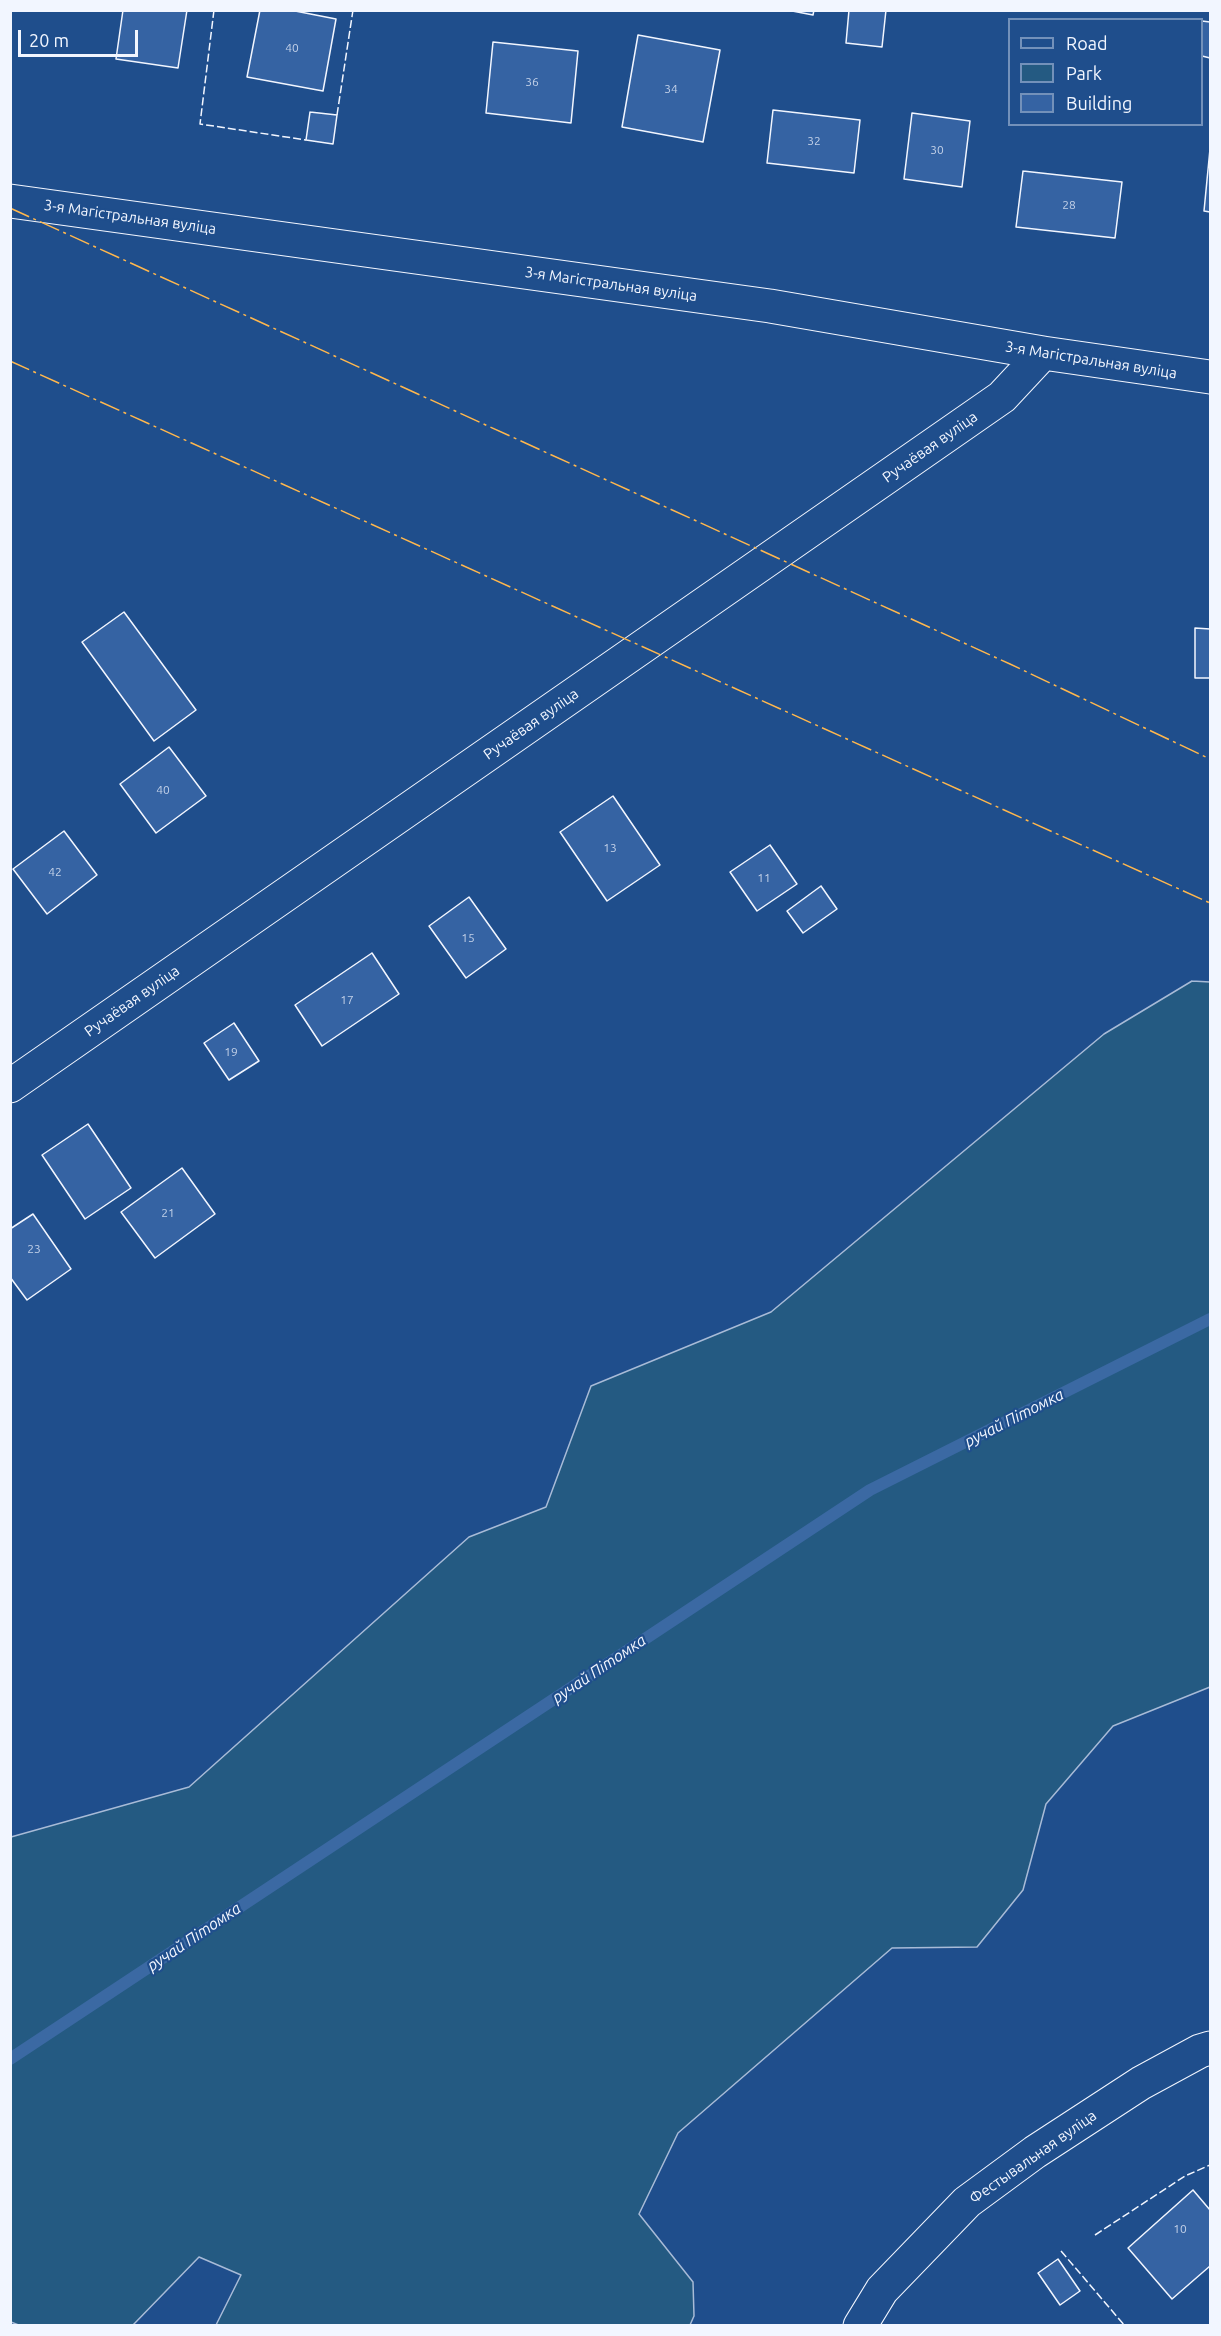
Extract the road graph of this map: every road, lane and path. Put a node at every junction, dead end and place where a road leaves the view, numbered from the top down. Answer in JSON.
{"nodes":[{"id":1,"x":10,"y":201,"type":"edge"},
{"id":2,"x":1043,"y":353,"type":"junction"},
{"id":3,"x":1210,"y":377,"type":"edge"},
{"id":4,"x":10,"y":1086,"type":"edge"},
{"id":5,"x":1210,"y":2048,"type":"edge"},
{"id":6,"x":860,"y":2325,"type":"edge"}],
"edges":[{"from":1,"to":2,"type":"street","name":"3-я Магістральная вуліца"},
{"from":2,"to":3,"type":"street","name":"3-я Магістральная вуліца"},
{"from":2,"to":4,"type":"street","name":"Ручаёвая вуліца"},
{"from":5,"to":6,"type":"street","name":"Фестывальная вуліца"}]}
